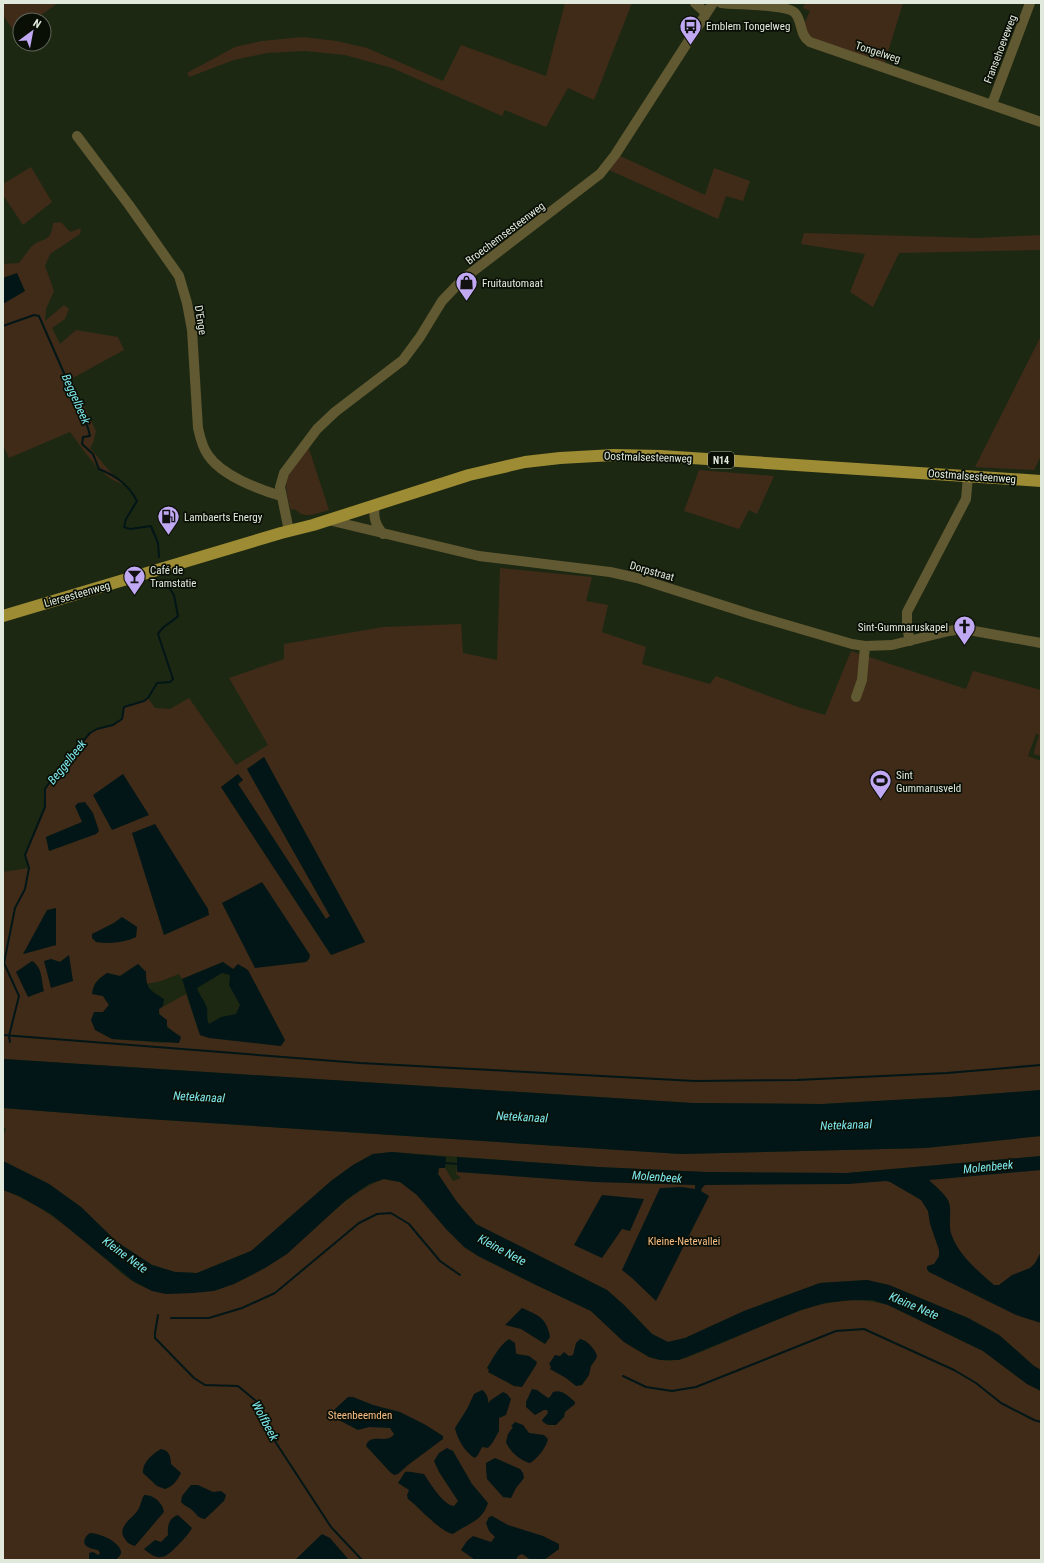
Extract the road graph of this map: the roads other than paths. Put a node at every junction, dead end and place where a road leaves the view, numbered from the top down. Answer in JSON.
{"nodes":[{"id":1,"x":696,"y":3,"type":"edge"},
{"id":2,"x":713,"y":3,"type":"edge"},
{"id":3,"x":721,"y":3,"type":"edge"},
{"id":4,"x":1030,"y":3,"type":"edge"},
{"id":5,"x":706,"y":13,"type":"junction"},
{"id":6,"x":992,"y":104,"type":"junction"},
{"id":7,"x":1041,"y":122,"type":"edge"},
{"id":8,"x":77,"y":136,"type":"dead end"},
{"id":9,"x":968,"y":476,"type":"junction"},
{"id":10,"x":1041,"y":481,"type":"edge"},
{"id":11,"x":281,"y":496,"type":"junction"},
{"id":12,"x":370,"y":507,"type":"junction"},
{"id":13,"x":328,"y":520,"type":"junction"},
{"id":14,"x":289,"y":531,"type":"junction"},
{"id":15,"x":378,"y":532,"type":"junction"},
{"id":16,"x":3,"y":616,"type":"edge"},
{"id":17,"x":910,"y":641,"type":"junction"},
{"id":18,"x":1041,"y":643,"type":"edge"},
{"id":19,"x":865,"y":646,"type":"junction"},
{"id":20,"x":856,"y":697,"type":"dead end"}],
"edges":[{"from":1,"to":5,"type":"street"},
{"from":2,"to":5,"type":"street","name":"Broechemsesteenweg"},
{"from":3,"to":6,"type":"street","name":"Tongelweg"},
{"from":4,"to":6,"type":"street","name":"Fransehoeveweg"},
{"from":5,"to":11,"type":"street","name":"Broechemsesteenweg"},
{"from":6,"to":7,"type":"street","name":"Tongelweg"},
{"from":8,"to":11,"type":"street","name":"D'Enge"},
{"from":9,"to":10,"type":"main road","name":"Oostmalsesteenweg","number":"N14"},
{"from":9,"to":12,"type":"main road","name":"Oostmalsesteenweg","number":"N14"},
{"from":9,"to":17,"type":"street"},
{"from":11,"to":14,"type":"street","name":"Broechemsesteenweg"},
{"from":12,"to":13,"type":"main road","name":"Oostmalsesteenweg","number":"N14"},
{"from":12,"to":15,"type":"street"},
{"from":13,"to":14,"type":"main road","name":"Oostmalsesteenweg","number":"N14"},
{"from":13,"to":15,"type":"street","name":"Dorpstraat"},
{"from":14,"to":16,"type":"main road","name":"Liersesteenweg","number":"N14"},
{"from":15,"to":19,"type":"street","name":"Dorpstraat"},
{"from":17,"to":18,"type":"street","name":"Dorpstraat"},
{"from":17,"to":19,"type":"street","name":"Dorpstraat"},
{"from":19,"to":20,"type":"street"}]}
